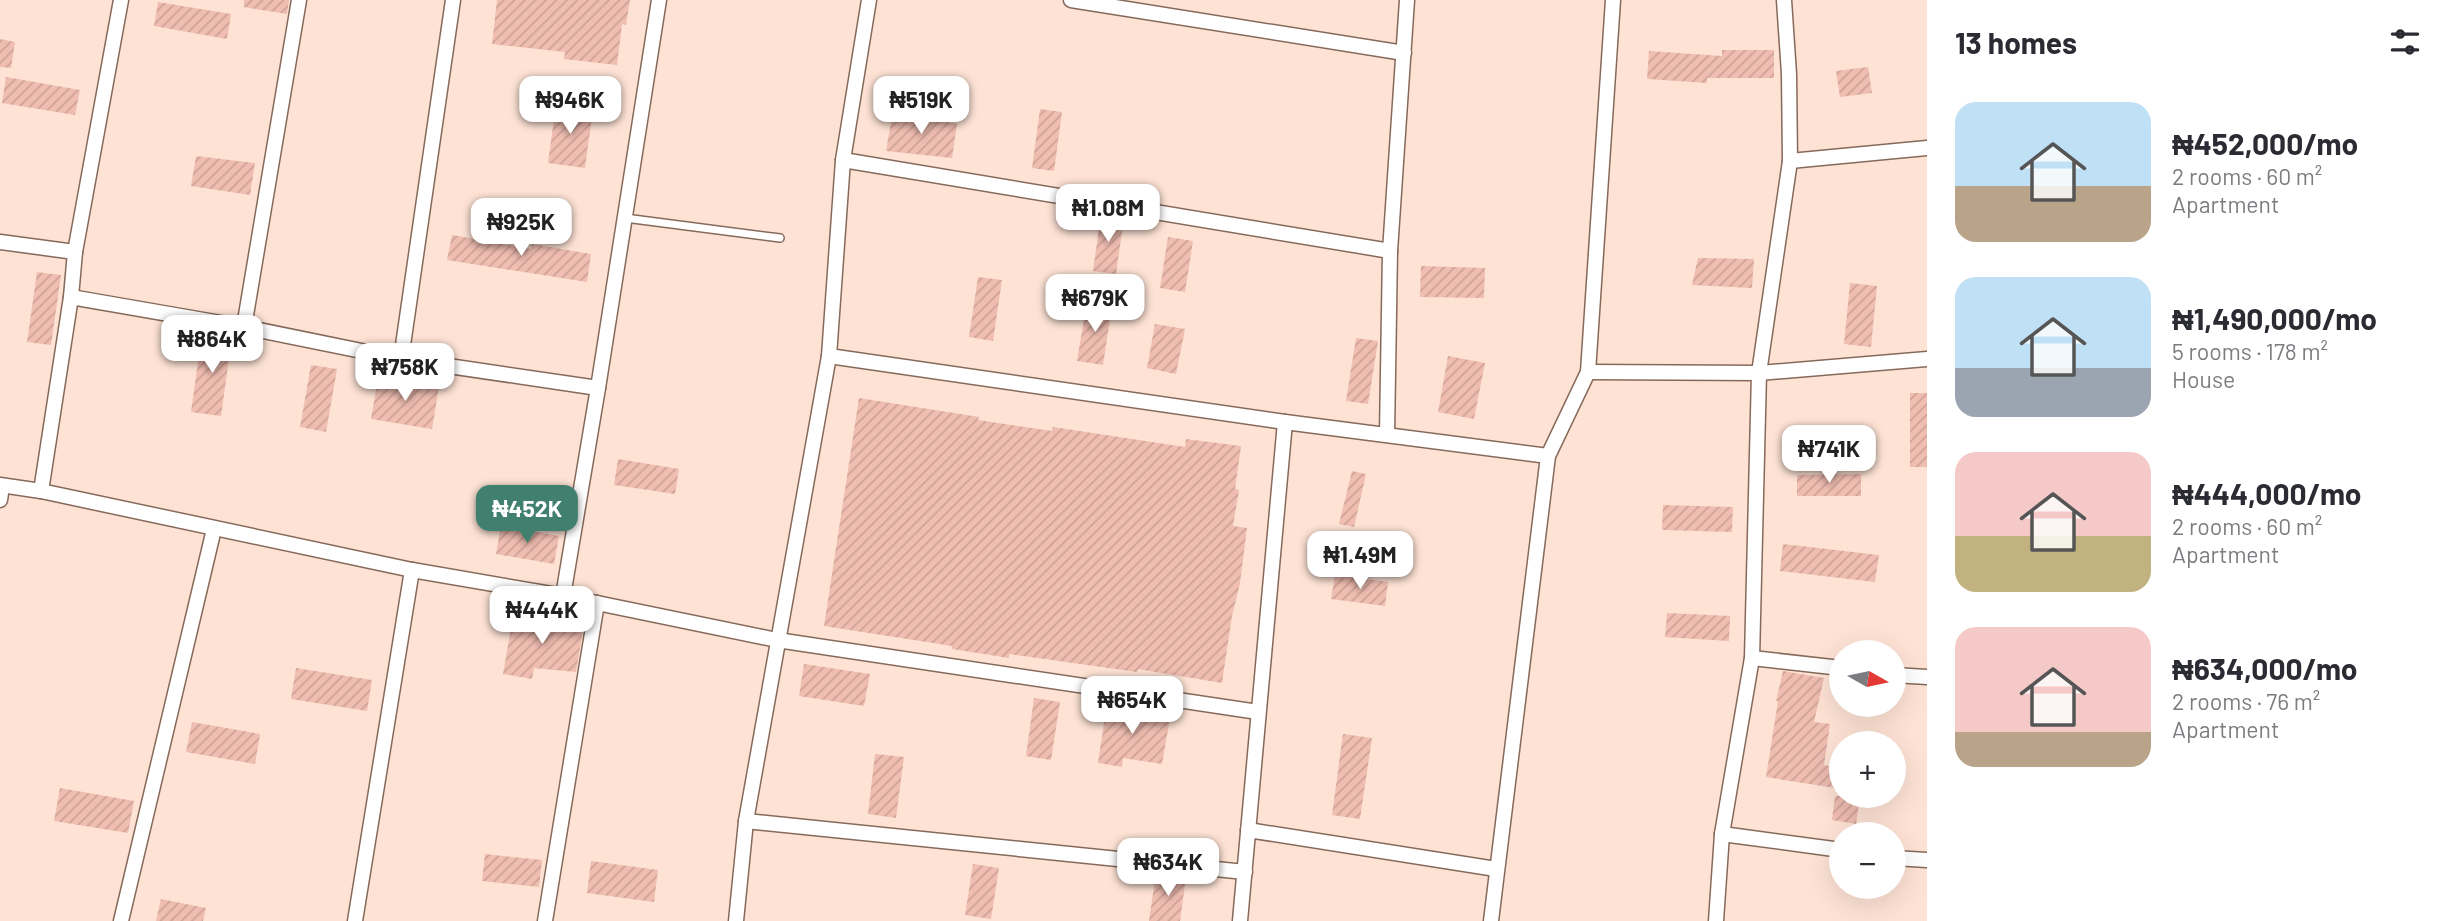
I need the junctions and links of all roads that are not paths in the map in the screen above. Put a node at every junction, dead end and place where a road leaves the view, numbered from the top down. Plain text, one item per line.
1 (121, 0) edge
2 (299, 0) edge
3 (453, 0) edge
4 (659, 0) edge
5 (869, 0) edge
6 (1071, 0) edge
7 (1407, 0) edge
8 (1613, 0) edge
9 (1784, 0) edge
10 (1404, 53) junction
11 (1927, 148) edge
12 (843, 160) junction
13 (1790, 161) junction
14 (625, 218) junction
15 (780, 238) dead end
16 (0, 242) edge
17 (1390, 251) junction
18 (75, 252) junction
19 (71, 298) junction
20 (244, 327) junction
21 (829, 356) junction
22 (401, 359) junction
23 (1927, 359) edge
24 (1588, 372) junction
25 (1759, 373) junction
26 (598, 388) junction
27 (1284, 422) junction
28 (1387, 434) junction
29 (1548, 456) junction
30 (1, 490) edge
31 (41, 491) junction
32 (214, 529) junction
33 (412, 570) junction
34 (563, 596) junction
35 (597, 603) junction
36 (777, 640) junction
37 (1752, 658) junction
38 (1829, 667) edge
39 (1906, 676) edge
40 (1927, 677) edge
41 (1258, 712) junction
42 (746, 821) junction
43 (1248, 830) junction
44 (1722, 834) junction
45 (1829, 848) edge
46 (1906, 859) edge
47 (1927, 860) edge
48 (1496, 869) junction
49 (1245, 872) junction
50 (121, 921) edge
51 (355, 921) edge
52 (545, 921) edge
53 (736, 921) edge
54 (1240, 921) edge
55 (1491, 921) edge
56 (1716, 921) edge

1 - 18 street
2 - 20 street
3 - 22 street
4 - 14 street
5 - 12 street
6 - 10 street
7 - 10 street
8 - 24 street
9 - 13 street
10 - 17 street
11 - 13 street
12 - 17 street
12 - 21 street
13 - 25 street
14 - 15 lane
14 - 26 street
16 - 18 street
17 - 28 street
18 - 19 street
19 - 20 street
19 - 31 street
20 - 22 street
21 - 27 street
21 - 36 street
22 - 26 street
23 - 25 street
24 - 25 street
24 - 29 street
25 - 37 street
26 - 34 street
27 - 28 street
27 - 41 street
28 - 29 street
29 - 48 street
30 - 31 street
31 - 32 street
32 - 33 street
32 - 50 street
33 - 34 street
33 - 51 street
34 - 35 street
35 - 36 street
35 - 52 street
36 - 41 street
36 - 42 street
37 - 38 street
37 - 44 street
39 - 40 street
41 - 43 street
42 - 49 street
42 - 53 street
43 - 48 street
43 - 49 street
44 - 45 street
44 - 56 street
46 - 47 street
48 - 55 street
49 - 54 street

